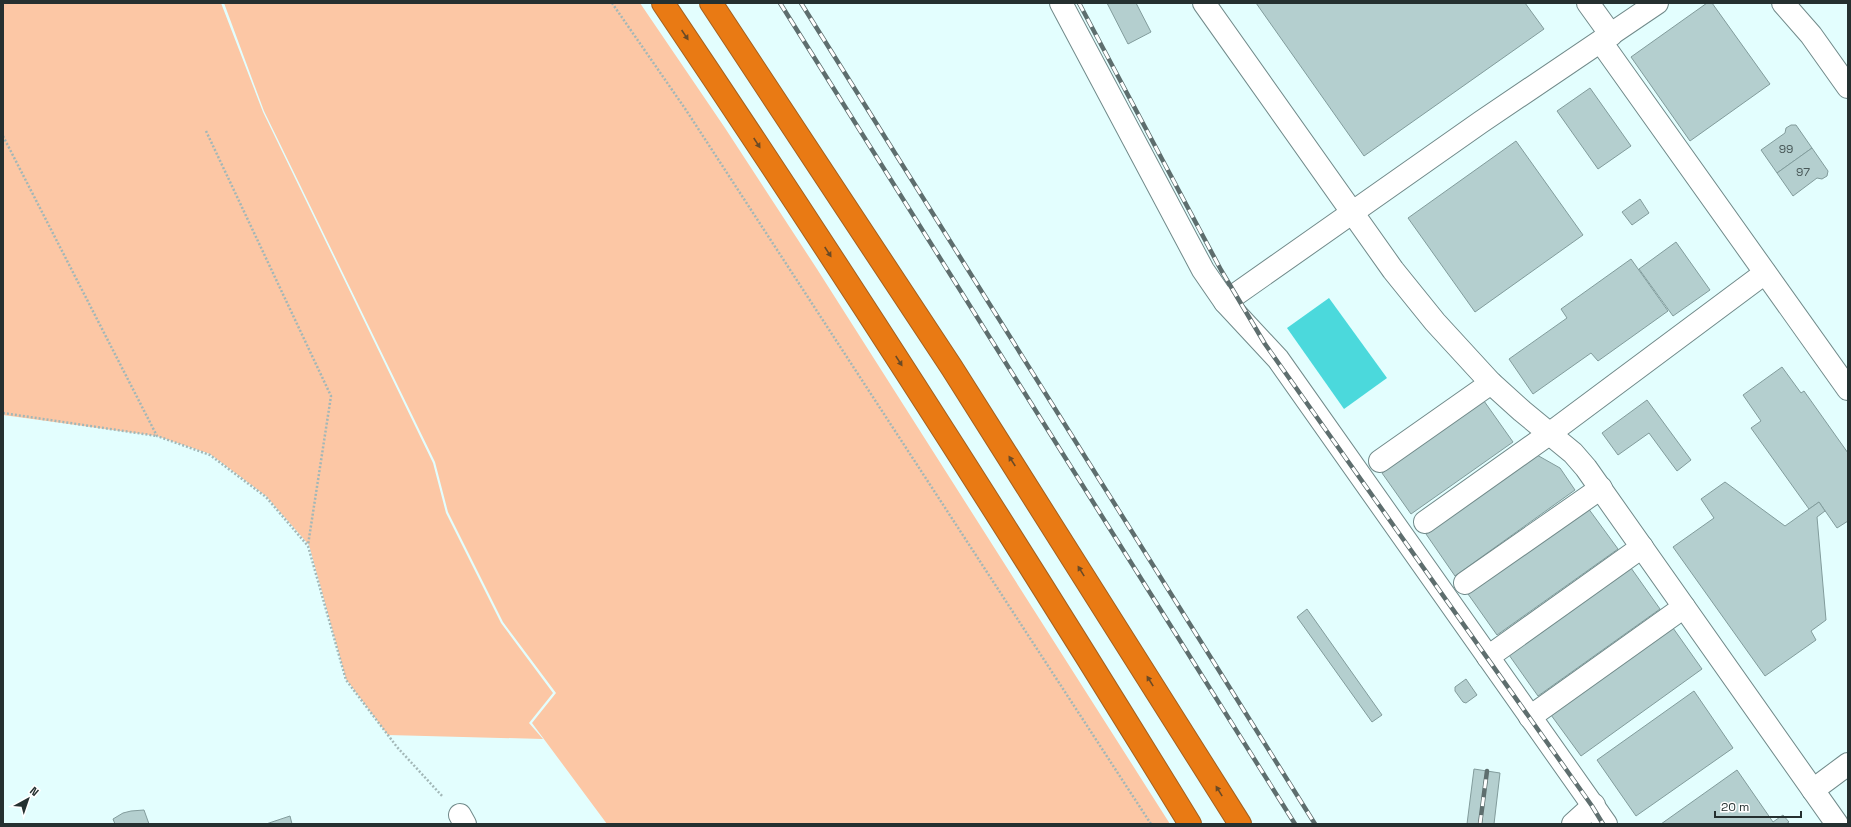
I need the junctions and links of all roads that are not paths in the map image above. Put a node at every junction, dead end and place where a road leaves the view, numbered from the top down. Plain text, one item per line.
1 (663, 3) edge
2 (711, 3) edge
3 (1061, 3) edge
4 (1204, 3) edge
5 (1588, 3) edge
6 (1657, 3) edge
7 (1783, 3) edge
8 (1606, 38) junction
9 (1848, 87) edge
10 (1352, 212) junction
11 (1765, 273) junction
12 (1225, 302) junction
13 (1491, 383) junction
14 (1848, 389) edge
15 (1549, 434) junction
16 (1380, 461) dead end
17 (1601, 488) junction
18 (1425, 522) dead end
19 (1642, 547) junction
20 (1465, 583) dead end
21 (1684, 606) junction
22 (1488, 657) junction
23 (1530, 717) junction
24 (1848, 764) edge
25 (1813, 790) junction
26 (1594, 806) junction
27 (1831, 820) edge
28 (1190, 824) edge
29 (1240, 824) edge
30 (1572, 824) edge
31 (1606, 824) edge

1 -> 28 highway
29 -> 2 highway
3 - 12 street
4 - 10 street
5 - 8 street
6 - 8 street
7 - 9 street
8 - 10 street
8 - 11 street
10 - 12 street
10 - 13 street
11 - 14 street
11 - 15 street
12 - 22 street
13 - 15 street
13 - 16 street
15 - 17 street
15 - 18 street
17 - 19 street
17 - 20 street
19 - 21 street
19 - 22 street
21 - 23 street
21 - 25 street
22 - 23 street
23 - 26 street
24 - 25 street
25 - 27 street
26 - 30 street
26 - 31 street

